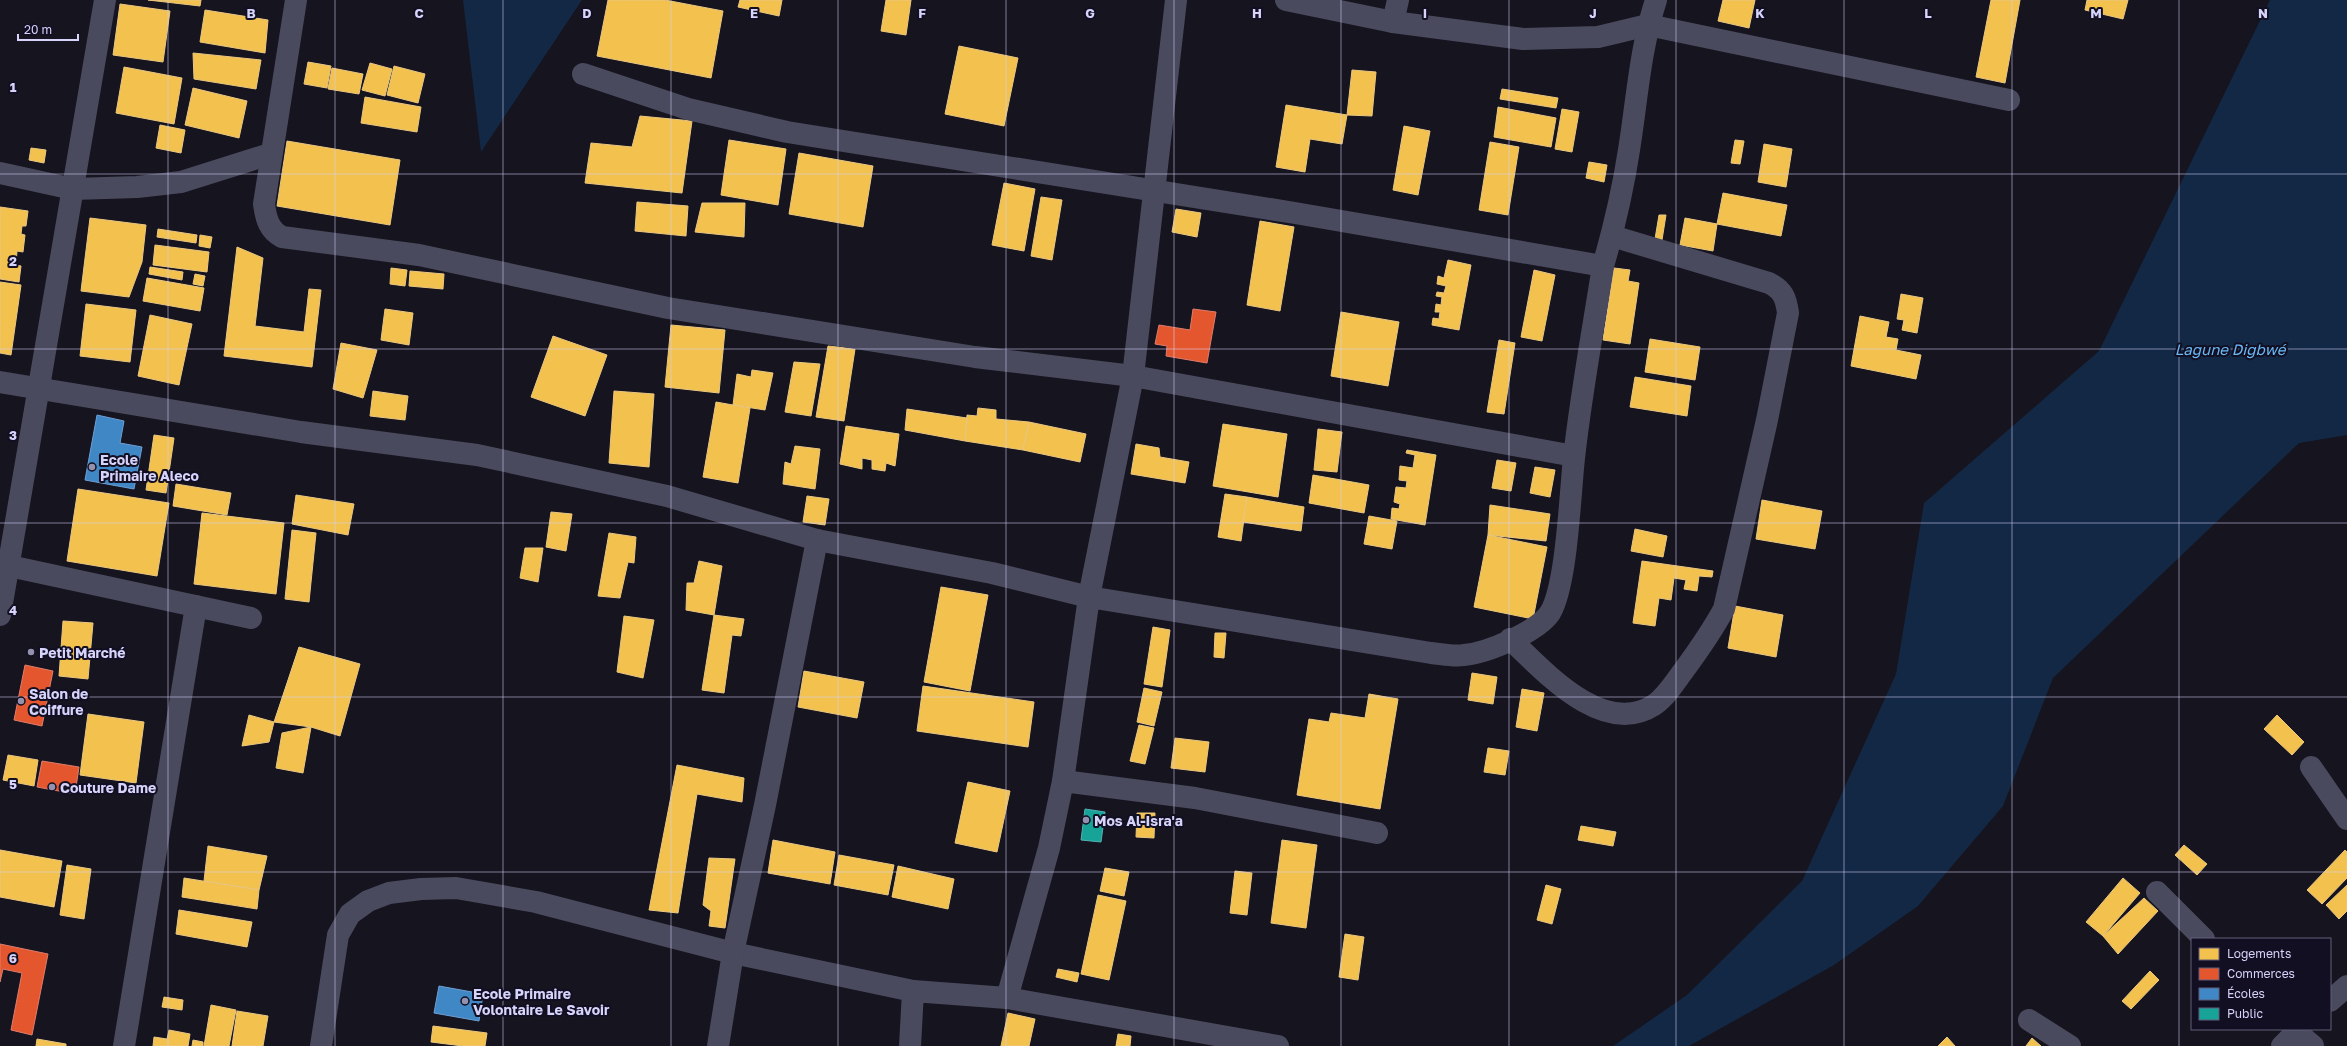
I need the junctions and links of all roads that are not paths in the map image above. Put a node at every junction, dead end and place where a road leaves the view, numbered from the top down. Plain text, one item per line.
1 (105, 0) edge
2 (296, 0) edge
3 (1176, 0) edge
4 (1286, 0) edge
5 (1398, 0) edge
6 (1656, 0) edge
7 (1393, 22) junction
8 (1648, 25) junction
9 (583, 74) dead end
10 (2009, 100) dead end
11 (270, 154) junction
12 (0, 174) edge
13 (73, 189) junction
14 (1154, 192) junction
15 (1612, 236) junction
16 (1603, 266) junction
17 (1134, 376) junction
18 (0, 382) edge
19 (40, 388) junction
20 (1574, 456) junction
21 (817, 540) junction
22 (4, 565) edge
23 (1089, 598) junction
24 (196, 606) junction
25 (0, 615) edge
26 (251, 618) dead end
27 (1510, 640) junction
28 (2311, 767) dead end
29 (1063, 781) junction
30 (2347, 819) edge
31 (1377, 833) dead end
32 (2157, 892) dead end
33 (2203, 938) edge
34 (733, 953) junction
35 (2347, 986) edge
36 (913, 991) junction
37 (1006, 998) junction
38 (2331, 1000) edge
39 (2030, 1020) dead end
40 (2292, 1034) edge
41 (124, 1046) edge
42 (321, 1046) edge
43 (718, 1046) edge
44 (910, 1046) edge
45 (1278, 1046) edge
46 (2070, 1046) edge
47 (2313, 1046) edge

1 - 13 street
2 - 11 street
3 - 14 street
4 - 7 street
5 - 7 street
6 - 8 street
7 - 8 street
8 - 10 street
8 - 15 street
9 - 14 street
11 - 13 street
11 - 17 street
12 - 13 street
13 - 19 street
14 - 16 street
14 - 17 street
15 - 16 street
15 - 27 street
16 - 20 street
17 - 20 street
17 - 23 street
18 - 19 street
19 - 21 street
19 - 22 street
20 - 27 street
21 - 23 street
21 - 34 street
22 - 24 street
22 - 25 street
23 - 27 street
23 - 29 street
24 - 26 street
24 - 41 street
28 - 30 street
29 - 31 street
29 - 37 street
32 - 33 street
34 - 36 street
34 - 42 street
34 - 43 street
35 - 38 street
36 - 37 street
36 - 44 street
37 - 45 street
39 - 46 street
40 - 47 street

